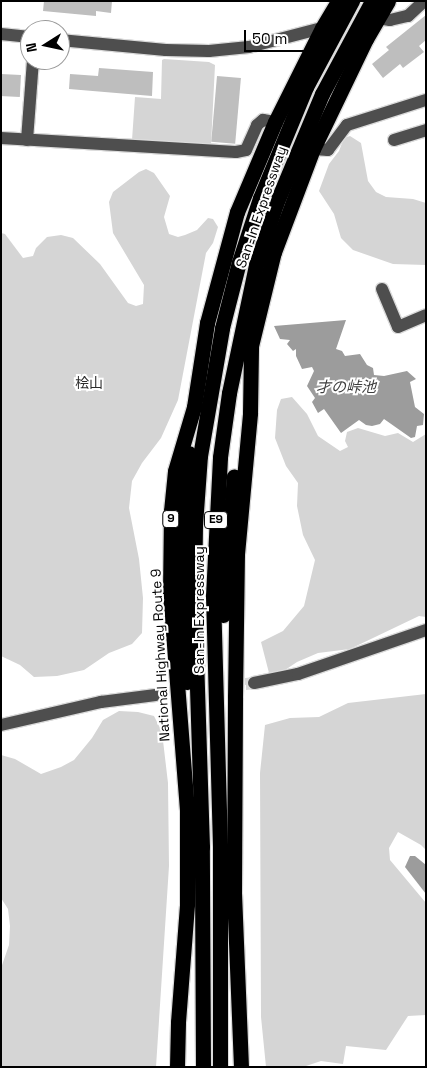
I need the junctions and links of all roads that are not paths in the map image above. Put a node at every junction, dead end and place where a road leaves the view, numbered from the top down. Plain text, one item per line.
1 (338, 1) edge
2 (352, 1) edge
3 (372, 1) edge
4 (388, 1) edge
5 (424, 1) edge
6 (377, 18) junction
7 (322, 28) junction
8 (1, 34) edge
9 (20, 36) edge
10 (70, 41) edge
11 (32, 70) edge
12 (426, 100) edge
13 (275, 122) junction
14 (426, 130) edge
15 (1, 138) edge
16 (27, 140) junction
17 (394, 140) dead end
18 (313, 149) junction
19 (382, 289) dead end
20 (426, 315) edge
21 (251, 346) junction
22 (194, 407) junction
23 (426, 630) edge
24 (254, 683) tunnel mouth
25 (156, 695) tunnel mouth
26 (1, 725) edge
27 (220, 846) junction
28 (202, 847) junction
29 (177, 1067) edge
30 (202, 1067) edge
31 (222, 1067) edge
32 (241, 1067) edge

1 - 7 highway, National Highway Route 9 / 9
2 - 28 highway, San-In Expressway / E9
3 - 27 highway, San-In Expressway / E9
4 - 6 highway
5 - 6 street
6 - 18 highway
7 - 10 street
7 - 13 highway, National Highway Route 9 / 9
8 - 9 street
11 - 16 street
12 - 18 street
13 - 16 street
13 - 22 highway, National Highway Route 9 / 9
14 - 17 street
15 - 16 street
18 - 21 highway
19 - 20 street
21 - 27 highway
21 - 32 highway
22 - 28 highway
22 - 29 highway, National Highway Route 9 / 9
23 - 24 street
25 - 26 street
27 - 31 highway, San-In Expressway / E9
28 - 30 highway, San-In Expressway / E9

